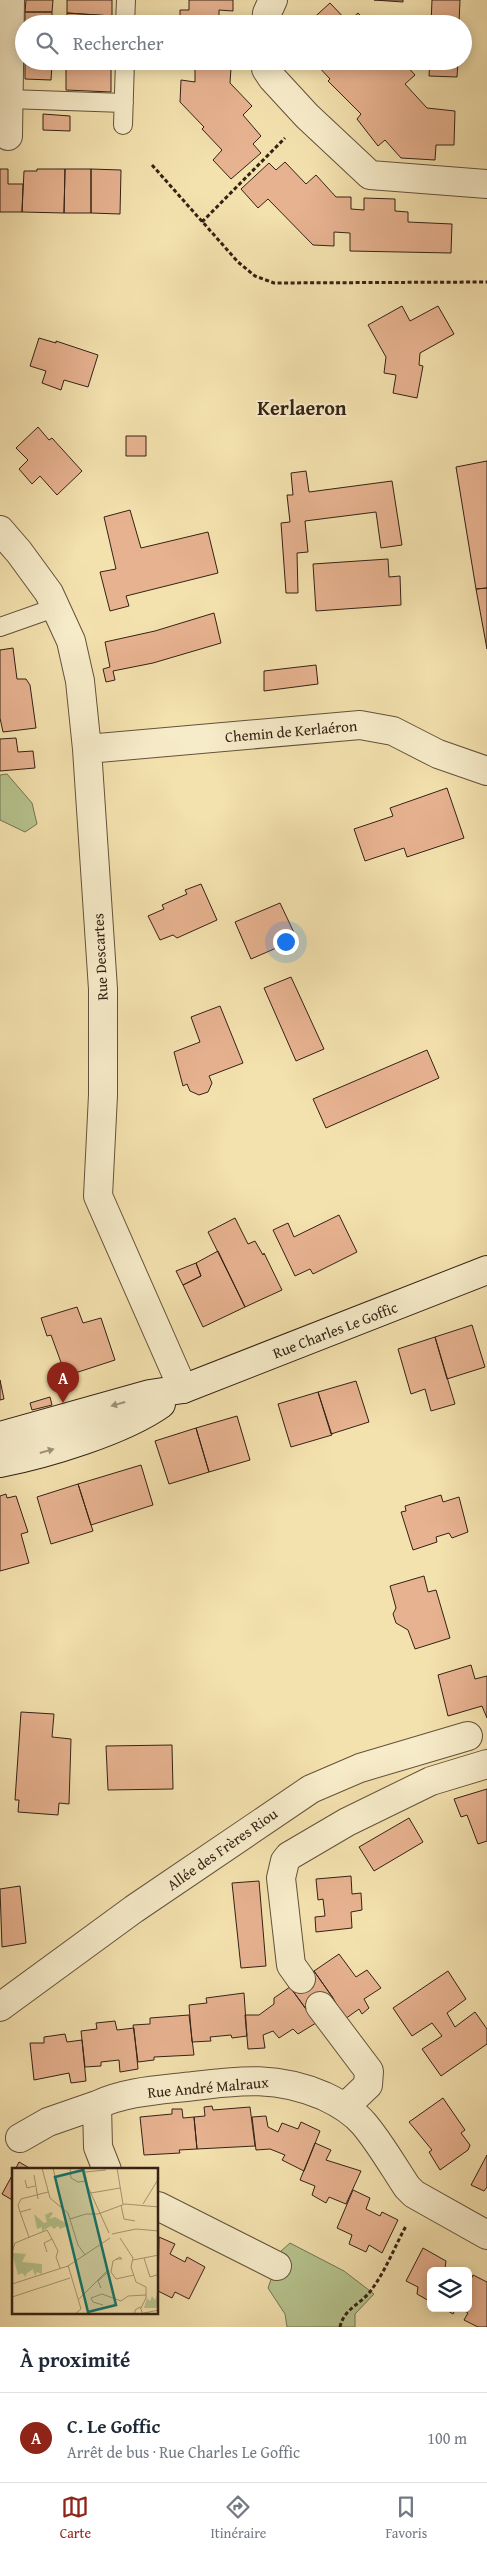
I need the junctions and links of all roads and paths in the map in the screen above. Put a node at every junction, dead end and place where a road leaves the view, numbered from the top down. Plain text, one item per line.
1 (10, 0) edge
2 (126, 0) edge
3 (273, 0) edge
4 (126, 15) edge
5 (267, 15) edge
6 (125, 70) edge
7 (267, 70) edge
8 (9, 99) junction
9 (124, 103) junction
10 (307, 116) junction
11 (123, 125) dead end
12 (8, 136) dead end
13 (152, 165) dead end
14 (487, 184) edge
15 (202, 223) junction
16 (487, 282) edge
17 (0, 530) edge
18 (56, 607) junction
19 (0, 627) edge
20 (87, 749) junction
21 (487, 771) edge
22 (487, 1270) edge
23 (183, 1389) junction
24 (0, 1436) edge
25 (0, 1463) edge
26 (468, 1736) dead end
27 (487, 1764) edge
28 (301, 1979) dead end
29 (320, 2006) dead end
30 (0, 2007) edge
31 (97, 2105) junction
32 (345, 2108) junction
33 (20, 2138) dead end
34 (106, 2168) edge
35 (421, 2199) junction
36 (159, 2207) edge
37 (487, 2235) edge
38 (277, 2266) dead end
39 (340, 2327) edge

1 - 8 street
2 - 4 lane
3 - 5 street
6 - 9 lane
7 - 10 street
8 - 9 lane
8 - 12 street
9 - 11 lane
10 - 14 street
10 - 15 path
13 - 15 path
15 - 16 path
17 - 18 street, Rue Descartes
18 - 19 lane
18 - 20 street, Rue Descartes
20 - 21 street, Chemin de Kerlaéron
20 - 23 street, Rue Descartes
22 - 23 street, Rue Charles Le Goffic
23 -> 24 street, Rue Charles Le Goffic
25 -> 23 street, Rue Charles Le Goffic
26 - 30 street, Allée des Frères Riou
27 - 28 street
29 - 32 street
31 - 32 street, Rue André Malraux
31 - 33 street, Rue André Malraux
31 - 34 street
32 - 35 street, Rue André Malraux
35 - 37 street, Rue André Malraux
35 - 39 path
36 - 38 street

